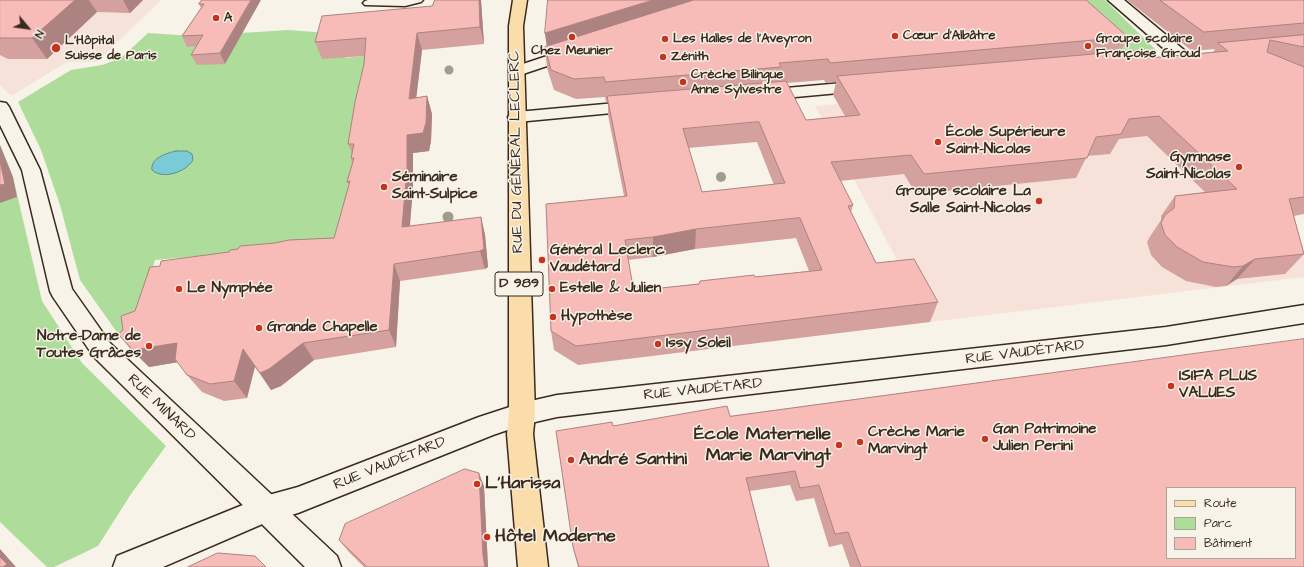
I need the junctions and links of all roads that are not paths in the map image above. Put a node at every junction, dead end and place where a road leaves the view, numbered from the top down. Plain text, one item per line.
1 (418, 0) edge
2 (520, 0) edge
3 (1115, 0) edge
4 (368, 3) dead end
5 (584, 49) edge
6 (1165, 59) edge
7 (517, 71) junction
8 (880, 85) edge
9 (745, 97) edge
10 (650, 105) edge
11 (0, 106) edge
12 (517, 117) junction
13 (1304, 314) edge
14 (522, 414) junction
15 (265, 509) junction
16 (128, 567) edge
17 (326, 567) edge
18 (533, 567) edge

1 - 4 lane
2 - 7 main road, RUE DU GÉNÉRAL LECLERC / D 989
3 - 6 street
5 - 7 street
7 - 12 main road, RUE DU GÉNÉRAL LECLERC / D 989
8 - 9 street
10 - 12 street
11 - 15 street, RUE MINARD
12 - 14 main road, RUE DU GÉNÉRAL LECLERC / D 989
13 - 14 street, RUE VAUDÉTARD
14 - 15 street, RUE VAUDÉTARD
14 - 18 main road, RUE DU GÉNÉRAL LECLERC / D 989
15 - 16 street, RUE VAUDÉTARD
15 - 17 street, RUE MINARD

